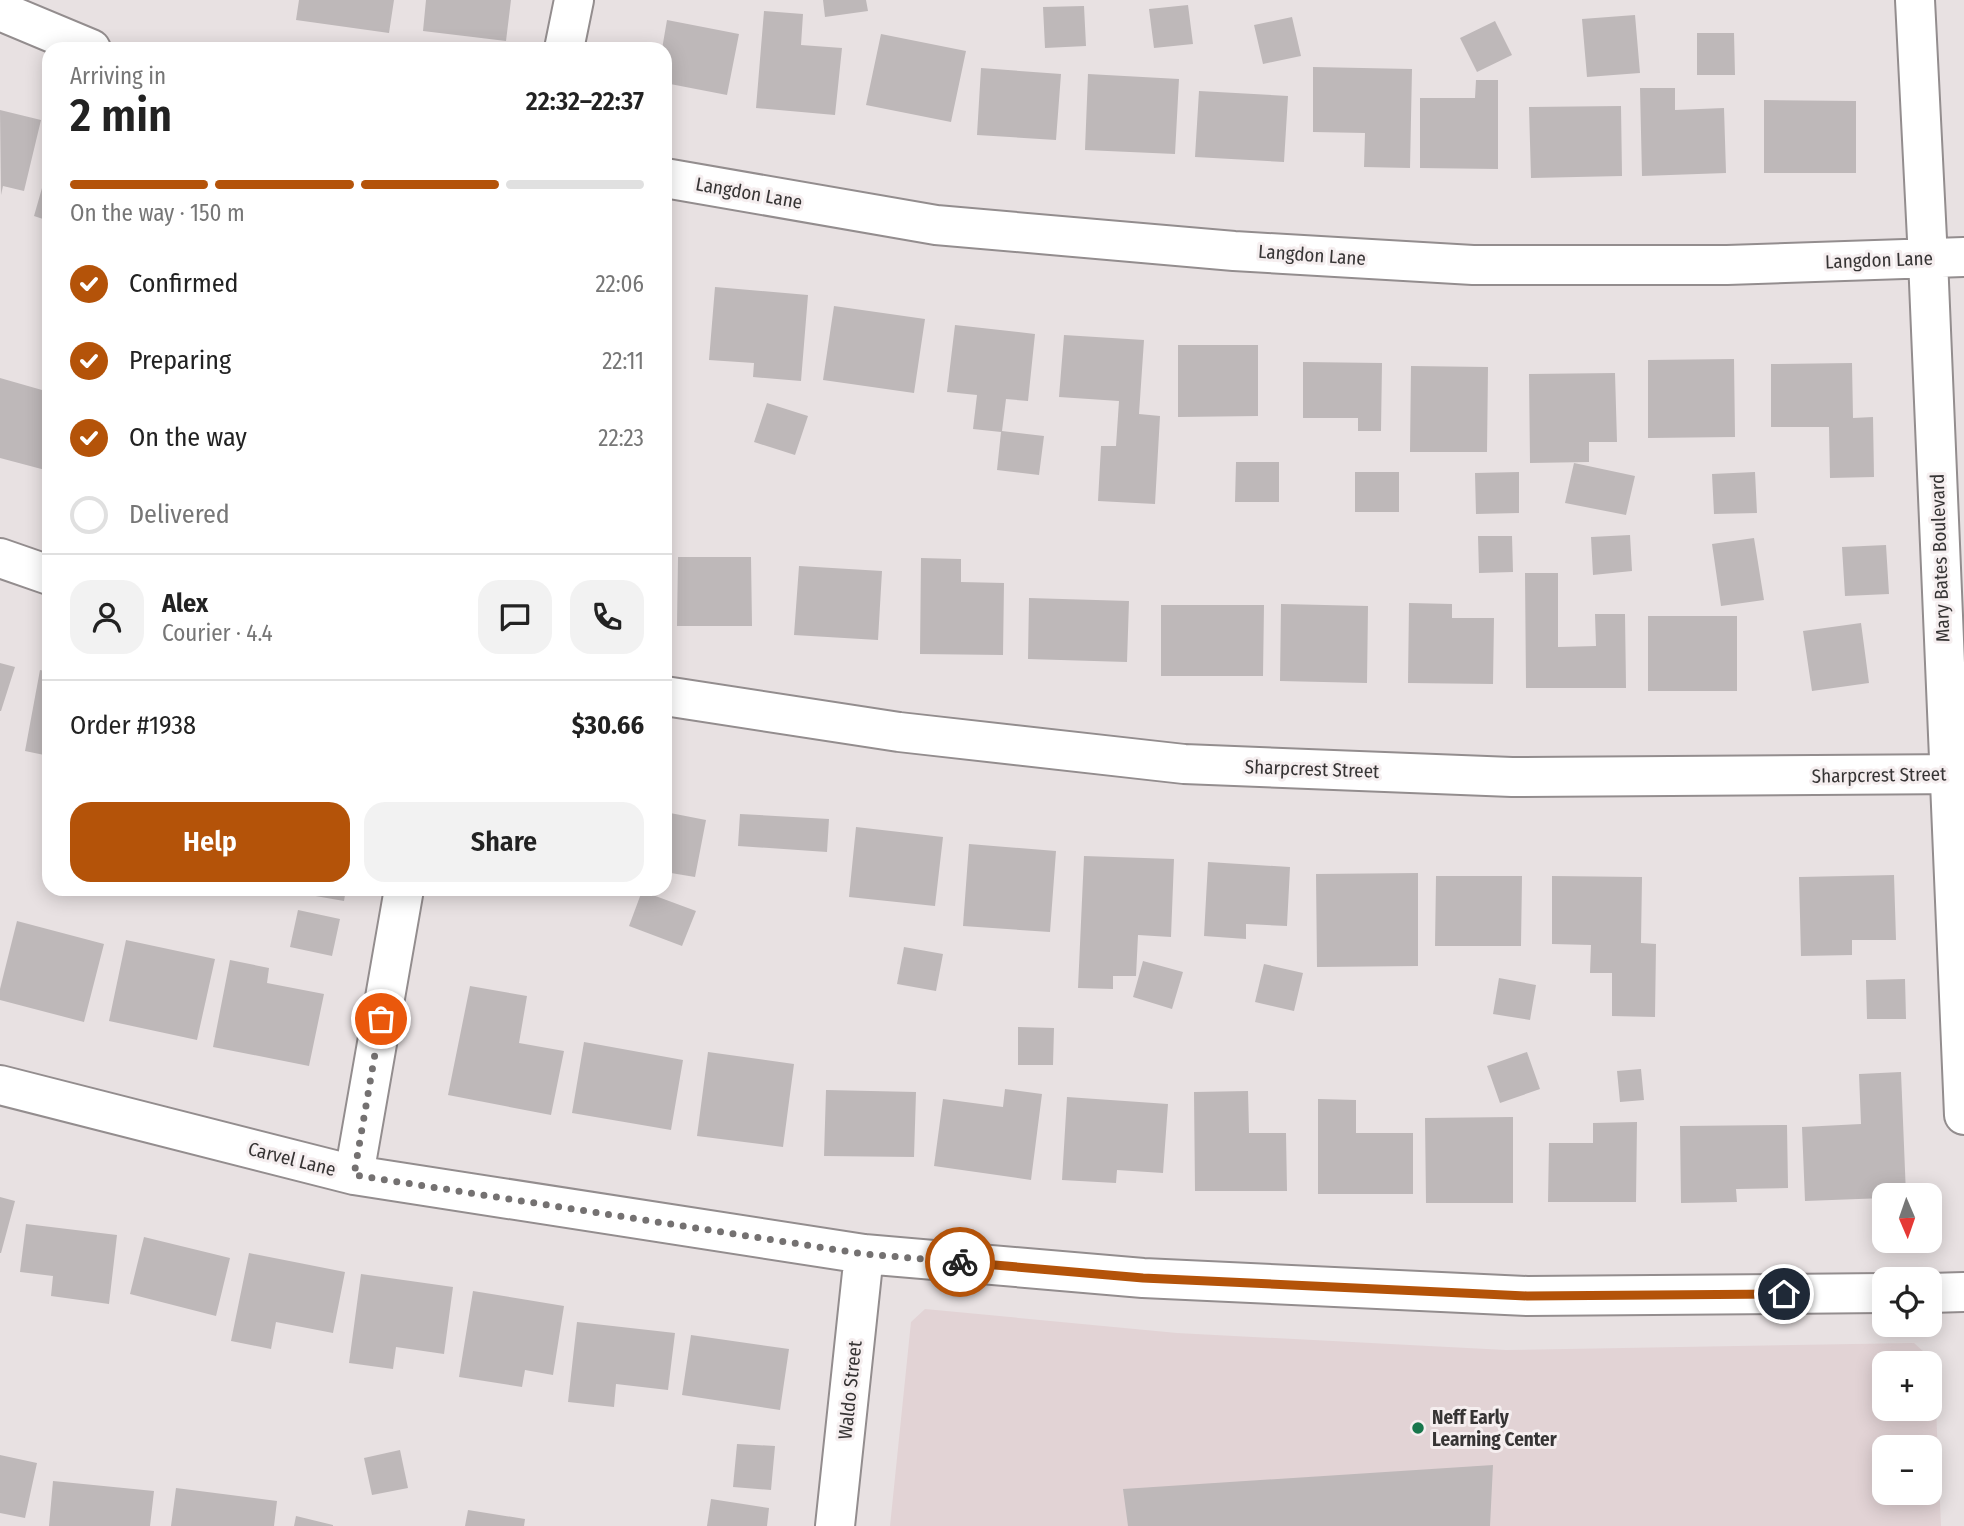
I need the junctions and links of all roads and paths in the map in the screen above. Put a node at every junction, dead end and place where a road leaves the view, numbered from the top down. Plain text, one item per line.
1 (574, 0) edge
2 (1915, 0) edge
3 (0, 11) edge
4 (74, 42) edge
5 (565, 42) edge
6 (672, 179) edge
7 (1946, 258) edge
8 (0, 558) edge
9 (42, 573) edge
10 (672, 697) edge
11 (1956, 774) edge
12 (403, 896) edge
13 (0, 1085) edge
14 (1964, 1115) edge
15 (354, 1175) junction
16 (864, 1254) junction
17 (1964, 1292) edge
18 (1872, 1293) edge
19 (1942, 1293) edge
20 (835, 1526) edge

1 - 5 street
2 - 7 street, Mary Bates Boulevard
3 - 4 street
6 - 7 street, Langdon Lane
7 - 11 street, Mary Bates Boulevard
8 - 9 street
10 - 11 street, Sharpcrest Street
11 - 14 street, Mary Bates Boulevard
12 - 15 street
13 - 15 street, Carvel Lane
15 - 16 street, Carvel Lane
16 - 18 street, Carvel Lane
16 - 20 street, Waldo Street
17 - 19 street

